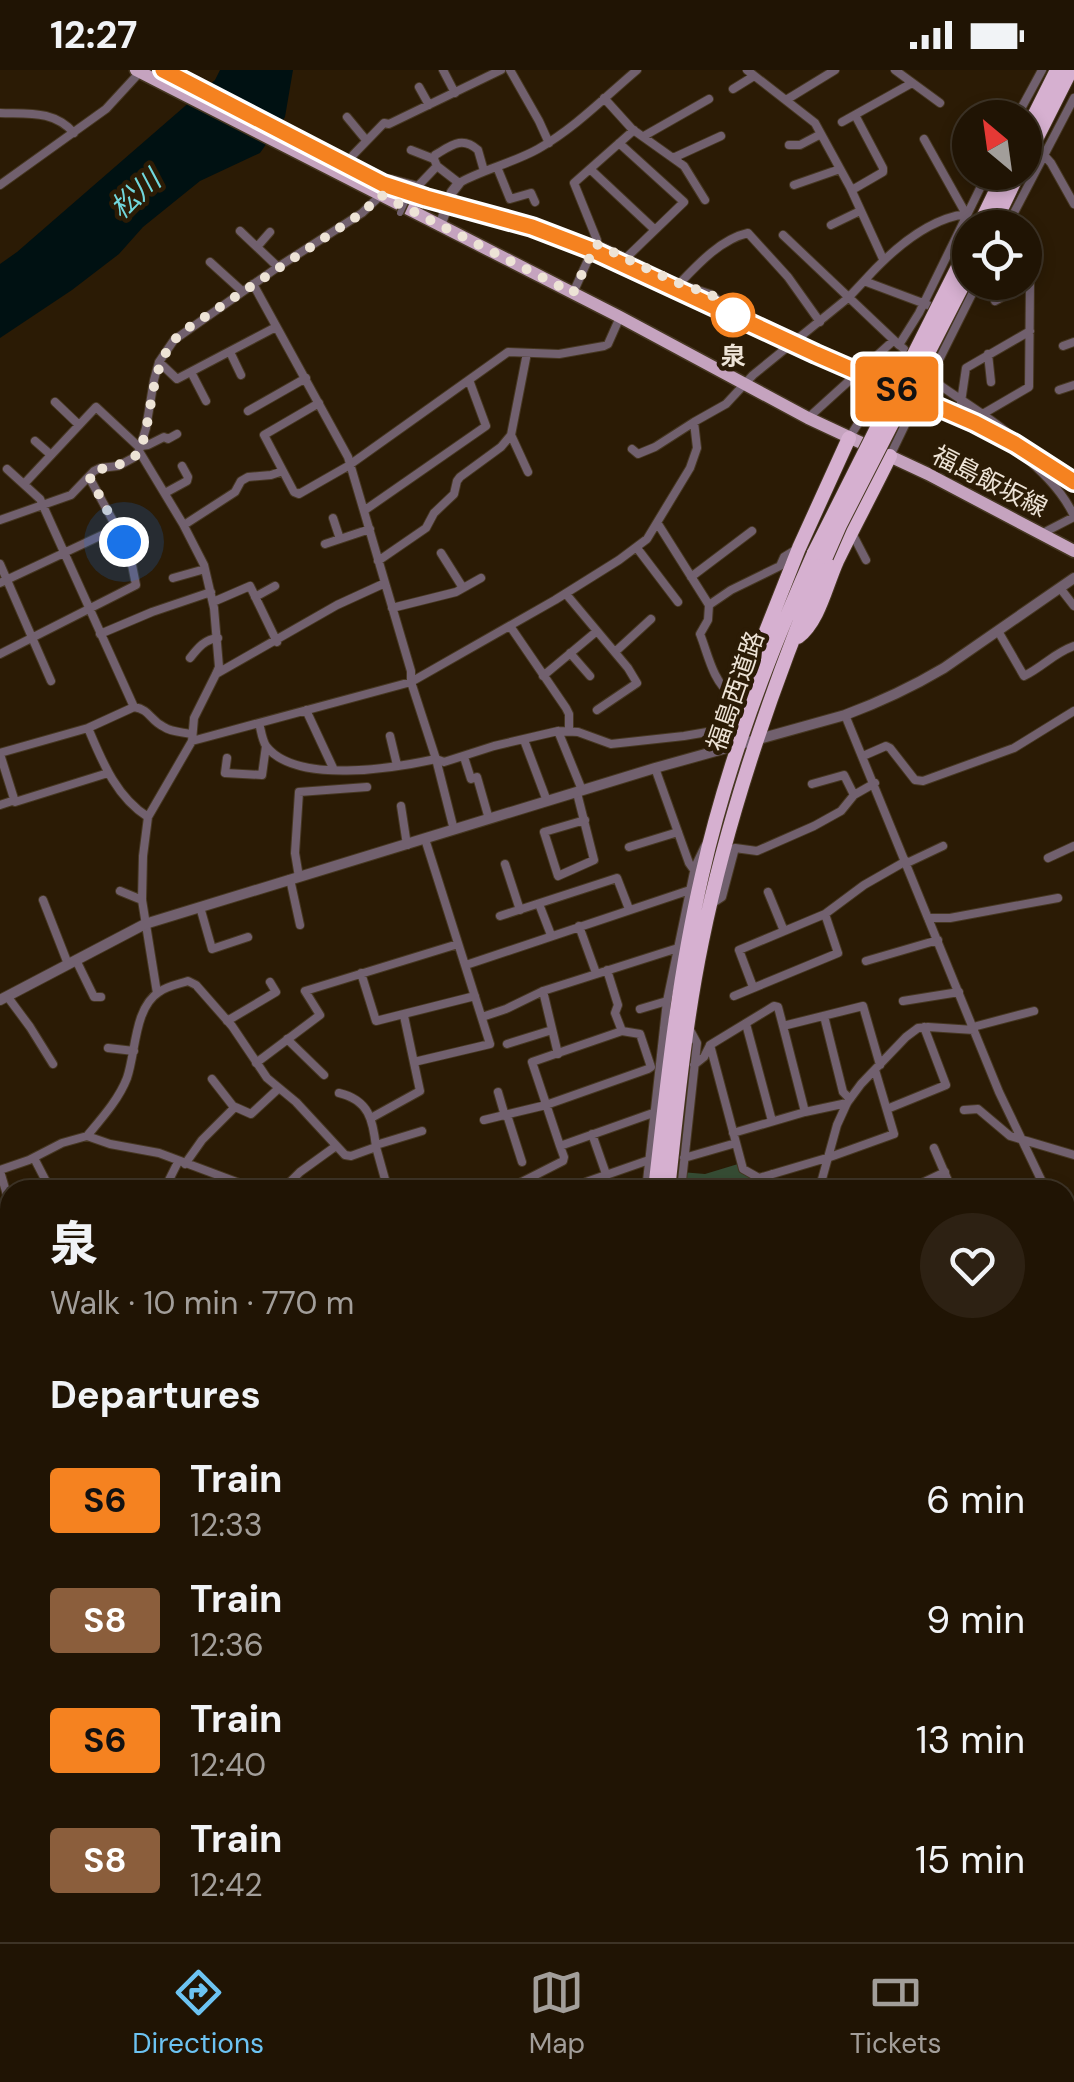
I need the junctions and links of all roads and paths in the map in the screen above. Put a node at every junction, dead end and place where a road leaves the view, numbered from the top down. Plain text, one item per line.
1 (443, 70) edge
2 (501, 70) edge
3 (510, 70) edge
4 (835, 70) edge
5 (895, 70) edge
6 (1042, 70) edge
7 (1058, 70) edge
8 (1071, 70) edge
9 (630, 72) edge
10 (749, 72) edge
11 (143, 73) edge
12 (912, 83) junction
13 (419, 86) dead end
14 (733, 89) dead end
15 (455, 93) junction
16 (604, 98) junction
17 (1074, 98) edge
18 (709, 99) dead end
19 (786, 100) junction
20 (1026, 100) edge
21 (1042, 101) edge
22 (940, 102) dead end
23 (430, 105) junction
24 (0, 114) edge
25 (855, 115) junction
26 (347, 117) dead end
27 (842, 122) dead end
28 (1042, 128) edge
29 (634, 130) junction
30 (74, 132) junction
31 (821, 134) junction
32 (644, 136) junction
33 (722, 136) dead end
34 (366, 140) junction
35 (924, 140) dead end
36 (549, 142) junction
37 (619, 143) junction
38 (788, 145) dead end
39 (411, 150) dead end
40 (1043, 154) junction
41 (352, 155) dead end
42 (673, 158) junction
43 (436, 163) junction
44 (497, 167) junction
45 (840, 168) junction
46 (590, 169) junction
47 (484, 171) junction
48 (391, 179) dead end
49 (1074, 179) edge
50 (459, 183) junction
51 (1064, 184) junction
52 (0, 185) edge
53 (794, 185) dead end
54 (852, 190) junction
55 (381, 195) junction
56 (406, 200) dead end
57 (705, 200) dead end
58 (535, 202) dead end
59 (1074, 204) edge
60 (964, 210) edge
61 (1015, 210) edge
62 (860, 211) junction
63 (400, 213) dead end
64 (952, 217) edge
65 (831, 225) dead end
66 (440, 226) junction
67 (654, 230) junction
68 (240, 232) dead end
69 (270, 232) dead end
70 (783, 235) dead end
71 (596, 244) junction
72 (952, 246) edge
73 (256, 247) junction
74 (626, 258) junction
75 (884, 259) junction
76 (210, 262) dead end
77 (278, 267) junction
78 (952, 280) edge
79 (864, 281) junction
80 (254, 284) junction
81 (679, 284) junction
82 (242, 291) junction
83 (573, 293) junction
84 (848, 298) junction
85 (955, 300) edge
86 (968, 300) edge
87 (995, 301) dead end
88 (926, 305) junction
89 (734, 312) dead end
90 (620, 317) junction
91 (820, 322) junction
92 (276, 326) junction
93 (1030, 330) junction
94 (1074, 342) edge
95 (898, 345) junction
96 (1064, 346) dead end
97 (230, 352) junction
98 (527, 354) junction
99 (988, 354) junction
100 (160, 362) junction
101 (190, 372) junction
102 (241, 375) dead end
103 (306, 378) junction
104 (469, 380) junction
105 (990, 382) dead end
106 (1074, 384) edge
107 (746, 385) junction
108 (881, 387) dead end
109 (1060, 390) dead end
110 (206, 401) dead end
111 (55, 402) dead end
112 (916, 402) dead end
113 (961, 402) junction
114 (319, 403) junction
115 (248, 411) dead end
116 (981, 415) junction
117 (808, 418) junction
118 (694, 422) junction
119 (79, 425) junction
120 (177, 434) dead end
121 (510, 435) junction
122 (849, 438) junction
123 (36, 441) dead end
124 (140, 448) junction
125 (632, 448) dead end
126 (51, 455) junction
127 (890, 456) junction
128 (350, 463) junction
129 (182, 466) dead end
130 (7, 468) dead end
131 (283, 471) junction
132 (528, 472) dead end
133 (89, 476) junction
134 (24, 484) junction
135 (165, 493) junction
136 (42, 504) junction
137 (366, 510) junction
138 (1074, 516) edge
139 (333, 518) dead end
140 (0, 520) edge
141 (658, 524) junction
142 (184, 525) junction
143 (118, 528) junction
144 (370, 529) junction
145 (752, 532) dead end
146 (852, 533) junction
147 (1042, 534) junction
148 (340, 539) junction
149 (325, 544) dead end
150 (637, 548) junction
151 (798, 548) junction
152 (1074, 551) edge
153 (441, 553) dead end
154 (64, 554) junction
155 (820, 555) junction
156 (866, 560) dead end
157 (378, 561) junction
158 (0, 564) edge
159 (205, 569) junction
160 (690, 576) junction
161 (173, 578) dead end
162 (481, 578) dead end
163 (1074, 578) edge
164 (4, 581) edge
165 (384, 583) junction
166 (275, 586) dead end
167 (463, 588) junction
168 (1060, 588) junction
169 (566, 594) junction
170 (212, 597) junction
171 (255, 597) junction
172 (678, 602) dead end
173 (709, 604) junction
174 (1074, 606) edge
175 (392, 608) junction
176 (90, 610) junction
177 (651, 619) dead end
178 (510, 626) junction
179 (597, 631) junction
180 (998, 631) junction
181 (100, 634) junction
182 (218, 638) junction
183 (33, 639) junction
184 (277, 642) junction
185 (790, 643) junction
186 (1074, 646) edge
187 (615, 652) junction
188 (570, 653) junction
189 (0, 654) edge
190 (190, 658) dead end
191 (216, 674) junction
192 (543, 676) junction
193 (590, 676) dead end
194 (51, 681) dead end
195 (411, 682) junction
196 (150, 697) dead end
197 (136, 707) junction
198 (752, 707) junction
199 (306, 710) junction
200 (597, 710) dead end
201 (1074, 711) edge
202 (845, 714) junction
203 (259, 723) junction
204 (88, 728) junction
205 (568, 730) junction
206 (558, 731) junction
207 (390, 736) dead end
208 (191, 738) junction
209 (524, 740) junction
210 (756, 740) junction
211 (739, 744) junction
212 (266, 746) junction
213 (0, 754) edge
214 (863, 756) junction
215 (464, 757) junction
216 (227, 758) dead end
217 (436, 759) junction
218 (396, 765) junction
219 (656, 768) junction
220 (334, 770) junction
221 (108, 773) junction
222 (812, 784) dead end
223 (875, 784) junction
224 (367, 786) dead end
225 (579, 792) junction
226 (854, 795) junction
227 (15, 800) junction
228 (547, 801) junction
229 (0, 805) edge
230 (401, 806) dead end
231 (148, 817) junction
232 (489, 819) junction
233 (585, 820) junction
234 (454, 830) junction
235 (678, 832) junction
236 (424, 839) junction
237 (710, 844) junction
238 (406, 845) junction
239 (943, 846) dead end
240 (1074, 846) edge
241 (630, 847) dead end
242 (1048, 858) dead end
243 (906, 862) junction
244 (505, 864) dead end
245 (694, 870) junction
246 (294, 878) junction
247 (690, 890) junction
248 (120, 891) dead end
249 (768, 892) dead end
250 (1058, 898) dead end
251 (43, 900) dead end
252 (142, 900) junction
253 (540, 904) junction
254 (710, 906) junction
255 (200, 907) junction
256 (628, 909) junction
257 (520, 910) junction
258 (824, 914) junction
259 (500, 916) dead end
260 (928, 918) junction
261 (145, 924) junction
262 (300, 925) dead end
263 (579, 926) junction
264 (784, 931) junction
265 (551, 935) junction
266 (248, 937) dead end
267 (938, 940) junction
268 (458, 944) junction
269 (678, 948) junction
270 (866, 961) dead end
271 (72, 962) junction
272 (466, 965) junction
273 (607, 970) junction
274 (361, 974) junction
275 (596, 974) junction
276 (270, 982) dead end
277 (753, 987) junction
278 (543, 991) junction
279 (959, 992) junction
280 (156, 993) junction
281 (474, 996) junction
282 (734, 996) dead end
283 (101, 997) dead end
284 (4, 998) edge
285 (667, 1001) junction
286 (904, 1001) dead end
287 (640, 1009) dead end
288 (1034, 1011) dead end
289 (404, 1016) junction
290 (824, 1016) junction
291 (482, 1017) junction
292 (227, 1021) junction
293 (746, 1024) junction
294 (687, 1026) junction
295 (783, 1026) junction
296 (924, 1027) junction
297 (974, 1029) junction
298 (552, 1030) junction
299 (622, 1031) junction
300 (288, 1039) junction
301 (507, 1044) dead end
302 (710, 1045) junction
303 (108, 1048) dead end
304 (134, 1050) junction
305 (558, 1054) junction
306 (414, 1062) junction
307 (256, 1063) junction
308 (53, 1064) dead end
309 (694, 1065) junction
310 (655, 1067) junction
311 (878, 1067) junction
312 (324, 1075) dead end
313 (212, 1079) dead end
314 (279, 1088) junction
315 (498, 1092) dead end
316 (339, 1093) dead end
317 (848, 1101) junction
318 (546, 1105) junction
319 (235, 1107) junction
320 (887, 1109) junction
321 (964, 1110) dead end
322 (805, 1112) junction
323 (653, 1113) junction
324 (506, 1116) junction
325 (371, 1118) junction
326 (484, 1120) dead end
327 (772, 1121) junction
328 (422, 1132) dead end
329 (592, 1134) junction
330 (87, 1136) junction
331 (734, 1138) junction
332 (1020, 1138) junction
333 (336, 1146) junction
334 (376, 1146) junction
335 (560, 1146) junction
336 (934, 1148) dead end
337 (1074, 1154) edge
338 (830, 1157) junction
339 (34, 1158) junction
340 (684, 1158) junction
341 (648, 1160) junction
342 (522, 1162) dead end
343 (181, 1163) junction
344 (0, 1171) edge
345 (945, 1172) junction
346 (606, 1174) junction
347 (772, 1174) junction
348 (45, 1180) edge
349 (170, 1180) edge
350 (229, 1180) edge
351 (292, 1180) edge
352 (385, 1180) edge
353 (525, 1180) edge
354 (591, 1180) edge
355 (647, 1180) edge
356 (656, 1180) edge
357 (669, 1180) edge
358 (682, 1180) edge
359 (770, 1180) edge
360 (822, 1180) edge
361 (928, 1180) edge
362 (948, 1180) edge
363 (1041, 1180) edge

1 - 15 street
2 - 15 street
3 - 36 street
4 - 19 street
5 - 12 street
6 - 20 street
7 - 21 highway
8 - 28 highway
9 - 16 street
10 - 14 street
10 - 19 street
11 - 30 street
11 - 55 main road, 福島飯坂線
12 - 22 street
12 - 25 street
13 - 23 street
15 - 23 street
16 - 29 street
16 - 36 street
17 - 40 street
18 - 32 street
19 - 31 street
23 - 34 street
24 - 30 street
25 - 27 street
25 - 54 street
26 - 34 street
29 - 32 street
29 - 37 street
30 - 52 street
31 - 38 street
31 - 45 street
32 - 42 street
33 - 42 street
34 - 41 street
35 - 60 street
36 - 44 street
37 - 46 street
37 - 67 street
39 - 43 street
40 - 51 street
40 - 61 street
42 - 57 street
43 - 47 street
43 - 48 street
43 - 50 street
44 - 47 street
44 - 58 street
45 - 53 street
45 - 54 street
46 - 67 street
46 - 71 street
47 - 50 street
49 - 51 street
50 - 66 street
51 - 59 street
54 - 62 street
55 - 66 main road, 福島飯坂線
55 - 77 street
56 - 63 street, bridge
62 - 65 street
62 - 75 street
64 - 75 street
66 - 83 main road, 福島飯坂線
67 - 74 street
68 - 73 street
69 - 73 street
70 - 84 street
71 - 74 street
71 - 83 street
72 - 88 street
73 - 77 street
74 - 81 street
75 - 79 street
76 - 82 street
77 - 80 street
78 - 155 highway, 福島西道路, bridge
79 - 84 street
79 - 88 street
80 - 82 street
80 - 92 street
81 - 89 street
81 - 91 street
82 - 100 street
83 - 90 main road, 福島飯坂線
84 - 91 street
84 - 95 street
85 - 155 highway, 福島西道路, bridge
86 - 113 street
87 - 93 street
88 - 95 street
90 - 98 street
90 - 107 main road, 福島飯坂線
91 - 107 street
92 - 97 street
92 - 103 street
93 - 99 street
93 - 116 street
94 - 96 street
95 - 117 street
97 - 101 street
97 - 102 street
98 - 104 street
98 - 121 street
99 - 105 street
99 - 113 street
100 - 101 street
100 - 124 street
101 - 110 street
103 - 114 street
103 - 115 street
104 - 128 street
104 - 137 street
106 - 109 street
107 - 117 main road, 福島飯坂線
107 - 118 street
108 - 122 street
111 - 119 street
112 - 127 street
113 - 116 street
114 - 128 street
114 - 131 street
116 - 138 street
117 - 122 main road, 福島飯坂線
118 - 125 street
118 - 141 street
119 - 124 street
119 - 126 street
120 - 124 street
121 - 132 street
121 - 157 street
122 - 127 main road, 福島飯坂線
122 - 151 highway
123 - 126 street
124 - 133 street
124 - 135 street
126 - 134 street
127 - 146 highway
127 - 147 main road, 福島飯坂線
128 - 131 street
128 - 137 street
129 - 135 street
130 - 134 street
131 - 142 street
133 - 136 street
133 - 143 street
134 - 136 street
135 - 142 street
136 - 140 street
136 - 154 street
137 - 144 street
138 - 147 street
139 - 148 street
141 - 150 street
141 - 160 street
142 - 159 street
143 - 154 street
143 - 176 street
144 - 148 street
144 - 157 street
145 - 160 street
146 - 156 street
146 - 185 highway
147 - 152 main road, 福島飯坂線
148 - 149 street
150 - 169 street
150 - 172 street
151 - 173 street
151 - 198 highway
153 - 167 street
154 - 164 street
154 - 176 street
155 - 185 highway, 福島西道路
155 - 198 highway, 福島西道路
157 - 165 street
158 - 164 street
159 - 161 street
159 - 170 street
160 - 173 street
162 - 167 street
163 - 168 street
164 - 183 street
165 - 175 street
165 - 184 street
166 - 171 street
167 - 175 street
168 - 174 street
168 - 180 street
169 - 178 street
169 - 179 street
170 - 171 street
170 - 181 street
170 - 182 street
171 - 184 street
173 - 205 street
175 - 195 street
176 - 181 street
176 - 183 street
177 - 187 street
178 - 192 street
178 - 195 street
179 - 187 street
179 - 188 street
180 - 186 street
180 - 202 street
181 - 197 street
182 - 190 street
182 - 191 street
183 - 189 street
183 - 194 street
184 - 191 street
185 - 210 highway, 福島西道路
187 - 200 street
188 - 192 street
188 - 193 street
191 - 208 street
192 - 205 street
195 - 199 street
195 - 217 street
196 - 197 street
197 - 204 street
197 - 208 street
198 - 211 highway, 福島西道路
199 - 203 street
199 - 220 street
201 - 214 street
202 - 210 street
202 - 214 street
203 - 208 street
203 - 212 street
204 - 213 street
204 - 221 street
205 - 206 street
206 - 209 street
206 - 225 street
207 - 218 street
208 - 231 street
209 - 215 street
209 - 228 street
210 - 211 street
210 - 254 highway, 福島西道路
211 - 219 street
211 - 237 highway, 福島西道路
212 - 216 street
212 - 220 street
213 - 227 street
214 - 223 street
215 - 217 street
215 - 232 street
217 - 218 street
217 - 234 street
218 - 220 street
219 - 225 street
219 - 235 street
221 - 227 street
221 - 231 street
222 - 226 street
223 - 226 street
223 - 243 street
224 - 246 street
225 - 228 street
225 - 233 street
226 - 254 street
227 - 229 street
228 - 232 street
230 - 238 street
231 - 252 street
232 - 234 street
233 - 233 street
234 - 236 street
235 - 241 street
235 - 245 street
236 - 238 street
236 - 268 street
237 - 245 street
237 - 356 highway, 福島西道路
238 - 246 street
239 - 243 street
240 - 242 street
243 - 258 street
243 - 260 street
244 - 257 street
245 - 247 street
246 - 255 street
246 - 262 street
247 - 256 street
247 - 269 street
248 - 252 street
249 - 264 street
250 - 260 street
251 - 271 street
252 - 261 street
253 - 256 street
253 - 257 street
253 - 265 street
254 - 294 highway, 福島西道路
255 - 261 street
255 - 266 street
256 - 263 street
257 - 259 street
258 - 264 street
258 - 277 street
260 - 267 street
261 - 271 street
261 - 280 street
263 - 265 street
263 - 275 street
264 - 277 street
265 - 272 street
267 - 270 street
267 - 279 street
268 - 272 street
268 - 274 street
269 - 273 street
269 - 285 street
271 - 283 street
271 - 284 street
272 - 281 street
273 - 275 street
273 - 299 street
274 - 289 street
274 - 300 street
275 - 278 street
276 - 292 street
277 - 282 street
278 - 291 street
278 - 298 street
279 - 286 street
279 - 297 street
280 - 292 street
280 - 304 street
281 - 289 street
281 - 291 street
284 - 308 street
285 - 287 street
285 - 310 street
288 - 297 street
289 - 306 street
290 - 295 street
290 - 311 street
290 - 317 street
291 - 306 street
292 - 307 street
293 - 295 street
293 - 302 street
293 - 327 street
294 - 309 street
294 - 357 highway, 福島西道路
295 - 322 street
296 - 297 street
296 - 311 street
296 - 320 street
297 - 332 street
298 - 301 street
298 - 305 street
299 - 305 street
299 - 310 street
300 - 307 street
300 - 312 street
302 - 309 street
302 - 331 street
303 - 304 street
304 - 330 street
305 - 318 street
306 - 325 street
307 - 314 street
309 - 340 street
310 - 318 street
310 - 323 street
311 - 317 street
311 - 320 street
313 - 319 street
314 - 319 street
314 - 333 street
315 - 324 street
316 - 325 street
317 - 322 street
317 - 338 street
318 - 324 street
318 - 335 street
319 - 343 street
320 - 338 street
321 - 332 street
322 - 327 street
323 - 329 street
323 - 341 street
324 - 326 street
324 - 342 street
325 - 334 street
327 - 331 street
328 - 334 street
329 - 335 street
329 - 346 street
330 - 339 street
330 - 343 street
331 - 340 street
331 - 347 street
332 - 337 street
332 - 363 street
333 - 334 street
333 - 351 street
334 - 352 street
335 - 353 street
336 - 345 street
338 - 347 street
338 - 360 street
339 - 344 street
339 - 348 street
340 - 358 street
341 - 346 street
341 - 355 street
343 - 349 street
343 - 350 street
345 - 361 street
345 - 362 street
346 - 354 street
347 - 359 street

